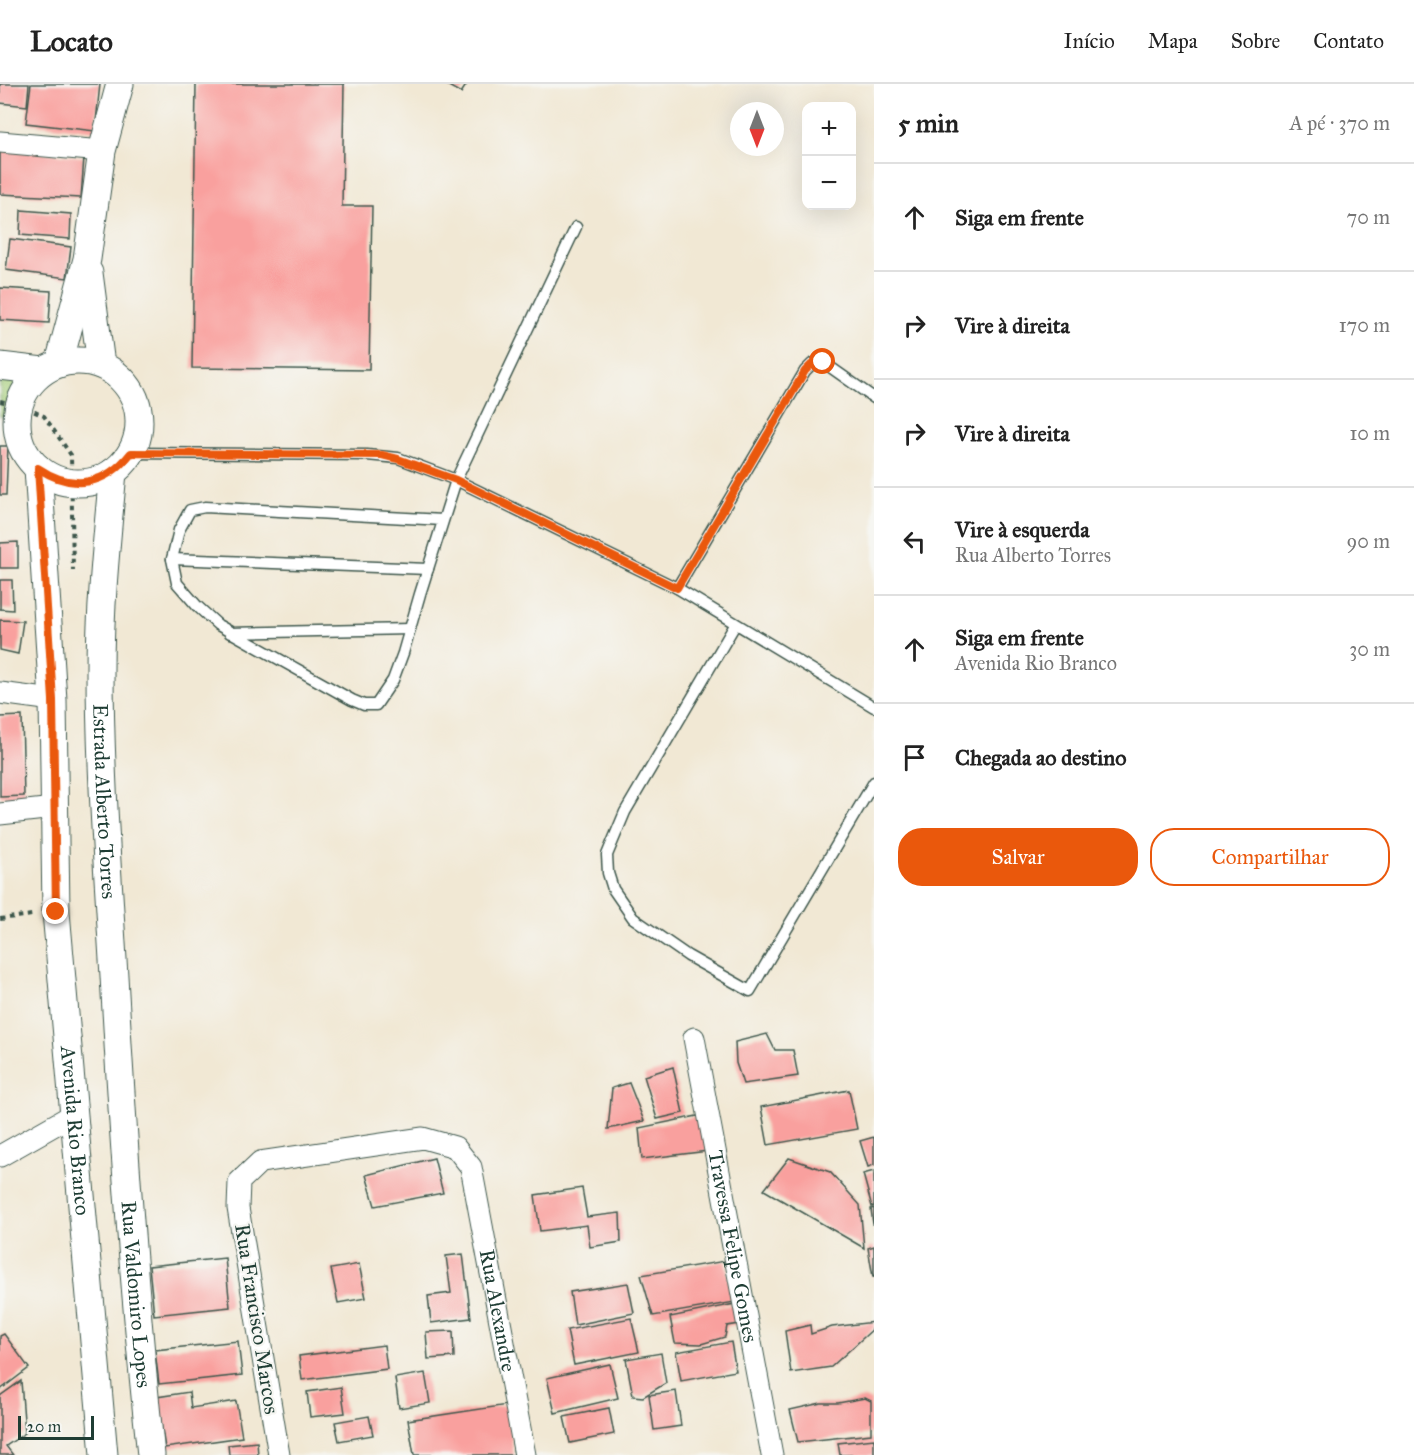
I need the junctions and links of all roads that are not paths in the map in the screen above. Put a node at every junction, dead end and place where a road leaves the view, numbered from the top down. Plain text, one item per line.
1 (120, 84) edge
2 (0, 142) edge
3 (102, 151) junction
4 (576, 227) dead end
5 (87, 260) junction
6 (101, 365) junction
7 (0, 366) edge
8 (51, 367) junction
9 (874, 398) edge
10 (10, 403) edge
11 (10, 441) edge
12 (122, 463) junction
13 (38, 468) junction
14 (456, 480) junction
15 (443, 520) junction
16 (172, 559) junction
17 (428, 569) junction
18 (677, 588) junction
19 (735, 625) junction
20 (410, 629) junction
21 (230, 633) junction
22 (0, 693) edge
23 (53, 700) junction
24 (874, 707) edge
25 (874, 782) edge
26 (54, 808) junction
27 (0, 814) edge
28 (694, 1038) dead end
29 (74, 1114) junction
30 (123, 1131) joint
31 (0, 1156) edge
32 (471, 1167) joint
33 (104, 1455) edge
34 (151, 1455) edge
35 (279, 1455) edge
36 (525, 1455) edge
37 (772, 1455) edge

1 - 3 street
2 - 3 street
3 - 5 street
4 - 14 lane
5 - 6 street
5 - 8 street
6 - 8 street
6 - 12 street, Estrada Alberto Torres
7 - 8 street
8 - 10 street
9 - 18 lane
10 - 11 street
11 - 13 street
12 - 13 street
12 - 14 lane
12 - 30 street, Estrada Alberto Torres
13 - 23 street, Avenida Rio Branco
14 - 15 lane
14 - 18 lane
15 - 16 lane
15 - 17 lane
16 - 17 lane
16 - 21 lane
17 - 20 lane
18 - 19 lane
19 - 24 lane
19 - 25 lane
20 - 21 lane
20 - 21 lane
22 - 23 street
23 - 26 street, Avenida Rio Branco
26 - 27 street
26 - 29 street, Avenida Rio Branco
28 - 37 street, Travessa Felipe Gomes
29 - 31 street
29 - 33 street, Avenida Rio Branco
30 - 34 street, Rua Valdomiro Lopes
32 - 35 street, Rua Francisco Marcos
32 - 36 street, Rua Alexandre

